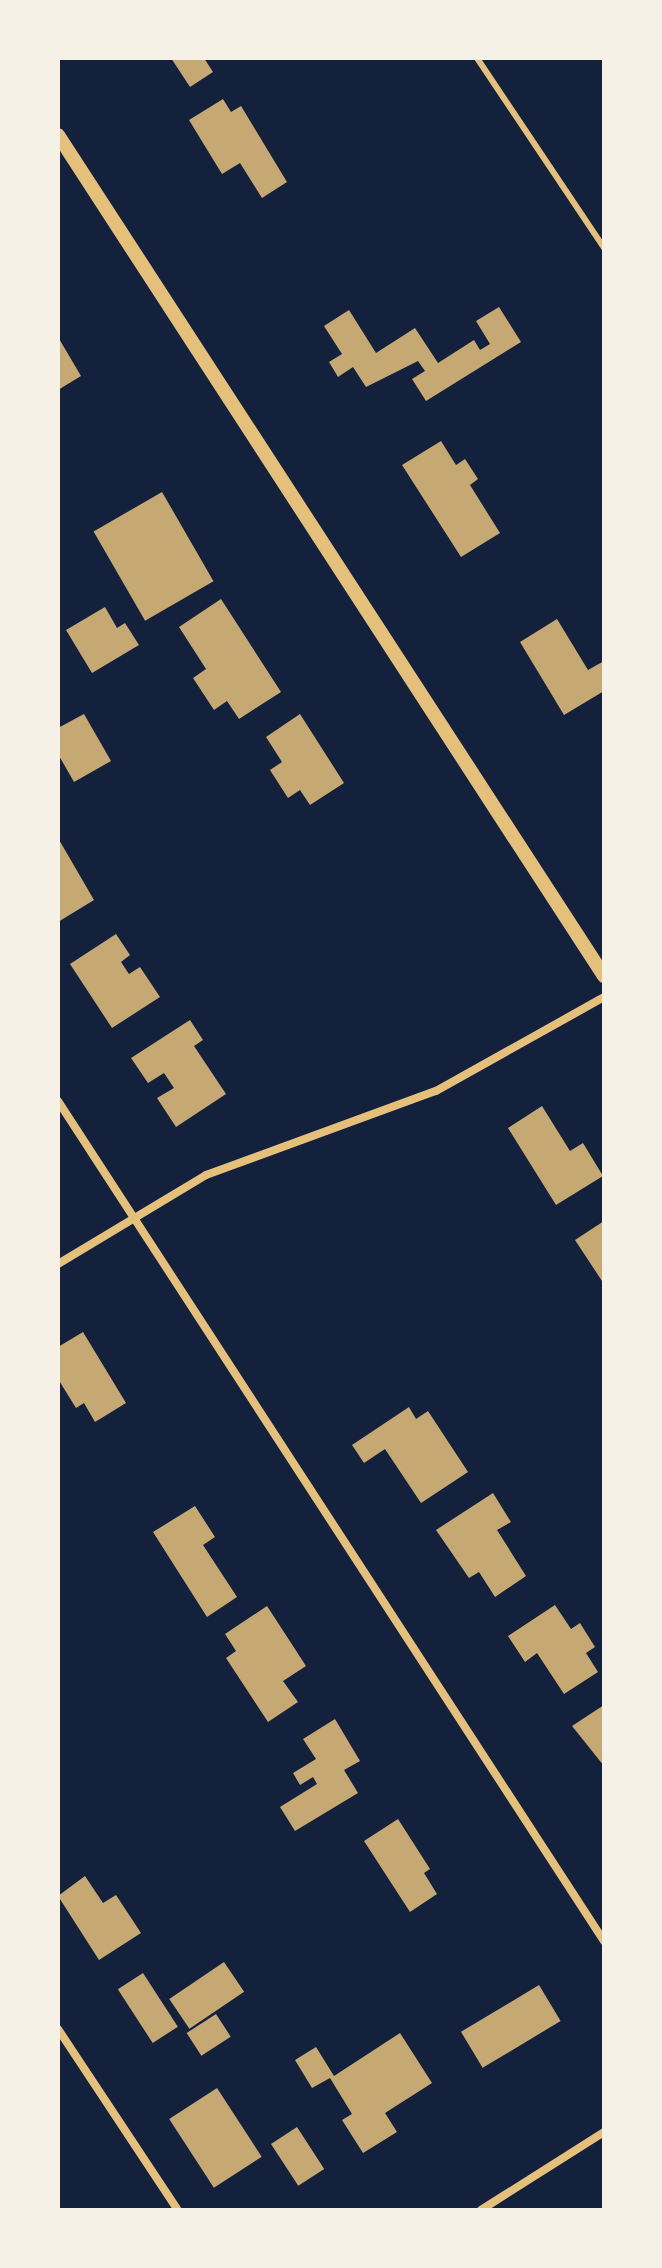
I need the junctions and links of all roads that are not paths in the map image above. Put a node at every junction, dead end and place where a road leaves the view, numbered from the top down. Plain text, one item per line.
1 (477, 58) edge
2 (58, 135) edge
3 (604, 248) edge
4 (604, 976) edge
5 (604, 997) edge
6 (58, 1101) edge
7 (134, 1217) junction
8 (58, 1264) edge
9 (604, 1941) edge
10 (58, 2029) edge
11 (604, 2132) edge
12 (178, 2210) edge
13 (481, 2210) edge

1 - 3 lane
2 - 4 street
5 - 7 street
6 - 7 street
7 - 8 street
7 - 9 street
10 - 12 street
11 - 13 street

